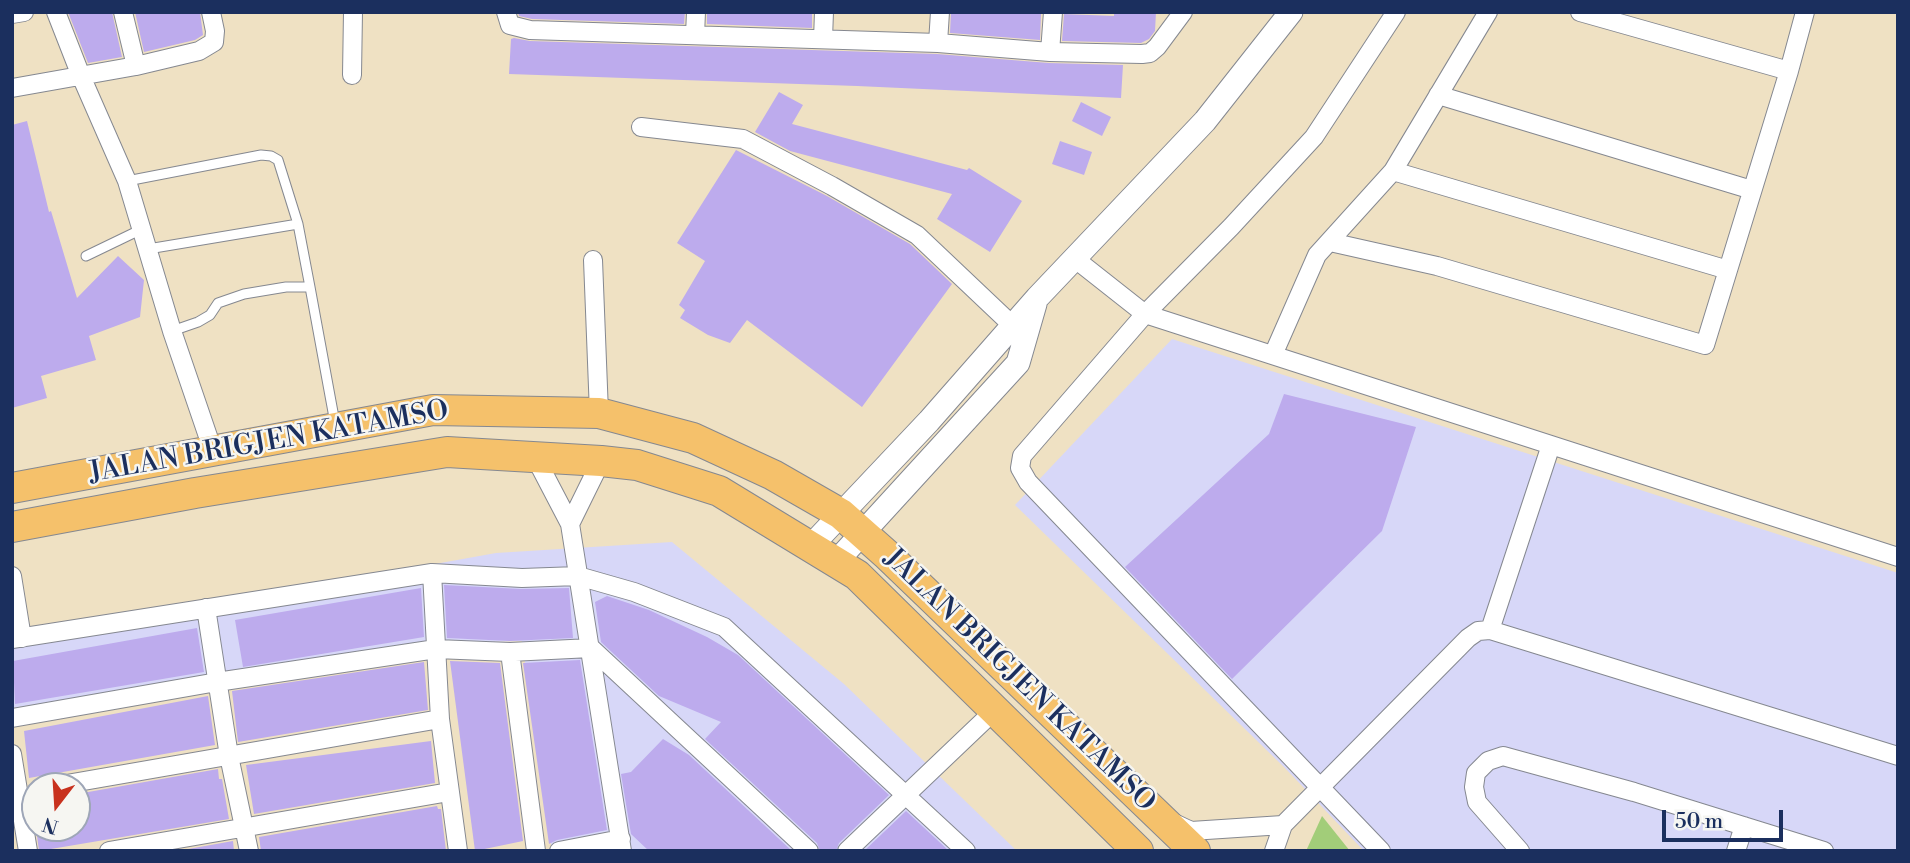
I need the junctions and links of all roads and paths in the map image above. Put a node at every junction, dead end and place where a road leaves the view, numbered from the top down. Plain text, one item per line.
1 (24, 12) edge
2 (56, 12) edge
3 (123, 12) edge
4 (211, 12) edge
5 (353, 12) edge
6 (506, 12) edge
7 (696, 12) edge
8 (824, 12) edge
9 (940, 12) edge
10 (1053, 12) edge
11 (1183, 12) edge
12 (1291, 12) edge
13 (1396, 12) edge
14 (1488, 12) edge
15 (1580, 12) edge
16 (1805, 12) edge
17 (12, 14) edge
18 (695, 36) junction
19 (823, 39) junction
20 (937, 43) junction
21 (1050, 52) junction
22 (136, 66) junction
23 (1789, 71) junction
24 (352, 75) dead end
25 (81, 76) junction
26 (12, 88) edge
27 (1438, 95) junction
28 (640, 127) dead end
29 (1394, 172) junction
30 (127, 181) junction
31 (1752, 190) junction
32 (298, 224) junction
33 (142, 229) junction
34 (1330, 242) junction
35 (148, 249) junction
36 (86, 256) dead end
37 (1074, 258) junction
38 (593, 260) dead end
39 (1728, 270) junction
40 (310, 287) junction
41 (1037, 298) junction
42 (1145, 314) junction
43 (1012, 325) junction
44 (172, 331) junction
45 (1273, 355) junction
46 (598, 413) junction
47 (336, 428) junction
48 (1551, 445) junction
49 (213, 451) junction
50 (535, 457) junction
51 (601, 461) junction
52 (12, 488) edge
53 (851, 523) junction
54 (570, 524) junction
55 (12, 527) edge
56 (811, 546) junction
57 (1898, 557) edge
58 (836, 562) junction
59 (432, 573) junction
60 (12, 576) edge
61 (578, 576) junction
62 (206, 608) junction
63 (1490, 630) junction
64 (17, 638) edge
65 (591, 648) junction
66 (436, 649) junction
67 (510, 652) junction
68 (217, 682) junction
69 (994, 711) junction
70 (12, 718) edge
71 (440, 719) junction
72 (12, 754) edge
73 (229, 756) junction
74 (1898, 756) edge
75 (21, 776) edge
76 (91, 780) edge
77 (1319, 788) junction
78 (449, 792) junction
79 (906, 794) junction
80 (1159, 815) junction
81 (1283, 825) junction
82 (1744, 826) junction
83 (245, 827) junction
84 (622, 845) edge
85 (109, 851) edge
86 (249, 851) edge
87 (458, 851) edge
88 (536, 851) edge
89 (559, 851) edge
90 (809, 851) edge
91 (847, 851) edge
92 (966, 851) edge
93 (1138, 851) edge
94 (1195, 851) edge
95 (1274, 851) edge
96 (1381, 851) edge
97 (1520, 851) edge
98 (1736, 851) edge
99 (1824, 851) edge

1 - 17 street
2 - 25 street
3 - 22 street
4 - 22 street
5 - 24 street
6 - 18 street
7 - 18 street
8 - 19 street
9 - 20 street
10 - 21 street
11 - 21 street
12 - 37 street
13 - 42 street
14 - 27 street
15 - 23 street
16 - 23 street
18 - 19 street
19 - 20 street
20 - 21 street
22 - 25 street
23 - 31 street
25 - 26 street
25 - 30 street
27 - 29 street
27 - 31 street
28 - 43 street
29 - 34 street
29 - 39 street
30 - 32 lane
30 - 33 street
31 - 39 street
32 - 35 lane
32 - 40 lane
33 - 35 street
33 - 36 lane
34 - 39 street
34 - 45 street
35 - 44 street
37 - 41 street
37 - 42 street
38 - 46 street
40 - 44 lane
40 - 47 lane
41 - 43 street
41 - 53 street
42 - 45 street
42 - 77 street
43 - 53 street
44 - 49 street
45 - 48 street
46 - 47 highway, JALAN BRIGJEN KATAMSO
46 - 53 highway, JALAN BRIGJEN KATAMSO
47 - 49 highway, JALAN BRIGJEN KATAMSO
48 - 57 street
48 - 63 street
49 - 52 highway, JALAN BRIGJEN KATAMSO
50 - 51 highway, JALAN BRIGJEN KATAMSO
50 - 54 street
50 - 55 highway, JALAN BRIGJEN KATAMSO
51 - 54 street
51 - 56 highway, JALAN BRIGJEN KATAMSO
53 - 56 street
53 - 58 street
53 - 80 highway, JALAN BRIGJEN KATAMSO
54 - 61 street
56 - 58 highway, JALAN BRIGJEN KATAMSO
58 - 69 highway, JALAN BRIGJEN KATAMSO
59 - 61 street
59 - 62 street
59 - 66 street
60 - 64 street
61 - 65 street
61 - 79 street
62 - 64 street
62 - 68 street
63 - 74 street
63 - 77 street
65 - 67 street
65 - 84 street
65 - 90 street
66 - 67 street
66 - 68 street
66 - 71 street
67 - 88 street
68 - 70 street
68 - 73 street
69 - 79 street
69 - 93 highway, JALAN BRIGJEN KATAMSO
71 - 73 street
71 - 78 street
72 - 75 street
73 - 76 street
73 - 83 street
77 - 81 street
77 - 96 street
78 - 83 street
78 - 87 street
79 - 91 street
79 - 92 street
80 - 81 street
80 - 94 highway, JALAN BRIGJEN KATAMSO
81 - 95 street
82 - 97 street
82 - 98 street
82 - 99 street
83 - 85 street
83 - 86 street
84 - 89 street

